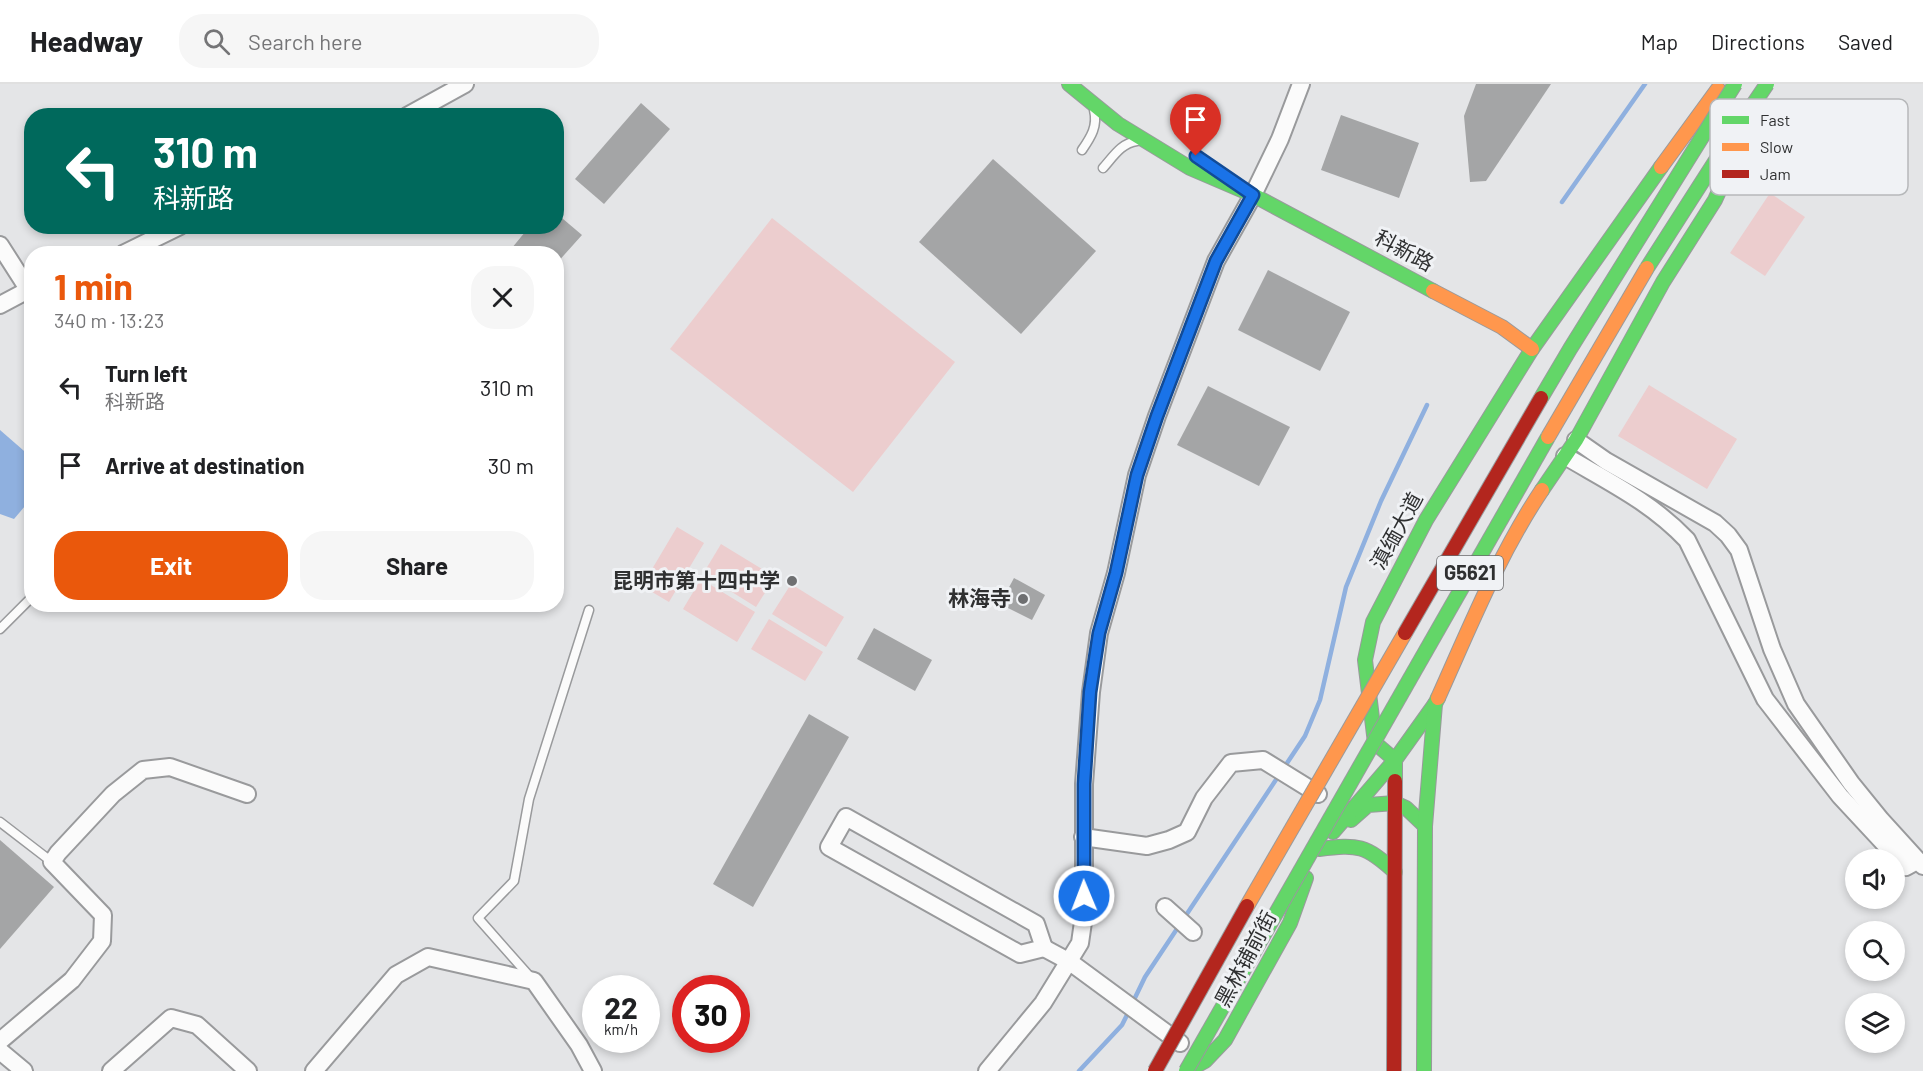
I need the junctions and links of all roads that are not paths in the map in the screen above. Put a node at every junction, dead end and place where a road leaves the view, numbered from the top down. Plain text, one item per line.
1 (465, 84) edge
2 (1069, 84) edge
3 (1090, 84) edge
4 (1301, 84) edge
5 (1722, 84) edge
6 (1735, 84) edge
7 (1767, 84) edge
8 (1710, 99) edge
9 (1710, 99) edge
10 (1726, 99) edge
11 (1757, 99) edge
12 (1760, 99) edge
13 (1088, 100) junction
14 (422, 108) edge
15 (1710, 124) edge
16 (1147, 141) junction
17 (1082, 150) dead end
18 (1103, 168) dead end
19 (1710, 168) edge
20 (1253, 195) junction
21 (1717, 195) edge
22 (164, 234) edge
23 (0, 244) edge
24 (139, 246) edge
25 (24, 279) edge
26 (24, 291) edge
27 (0, 305) edge
28 (1532, 349) junction
29 (1575, 440) junction
30 (1565, 456) junction
31 (24, 605) edge
32 (589, 610) dead end
33 (0, 629) edge
34 (1435, 704) junction
35 (1375, 743) junction
36 (1395, 760) junction
37 (247, 794) dead end
38 (1395, 803) junction
39 (1343, 808) junction
40 (0, 822) edge
41 (1876, 824) junction
42 (1425, 826) junction
43 (1083, 837) junction
44 (1319, 849) junction
45 (52, 862) junction
46 (1920, 863) edge
47 (1395, 872) junction
48 (1164, 907) dead end
49 (1192, 932) dead end
50 (1044, 948) junction
51 (1070, 962) junction
52 (534, 981) junction
53 (0, 1041) edge
54 (0, 1051) edge
55 (1205, 1061) junction
56 (24, 1071) edge
57 (111, 1071) edge
58 (248, 1071) edge
59 (314, 1071) edge
60 (593, 1071) edge
61 (987, 1071) edge
62 (1155, 1071) edge
63 (1186, 1071) edge
64 (1394, 1071) edge
65 (1424, 1071) edge

1 - 14 street
2 - 13 main road, 科新路
3 - 20 main road, 科新路
4 - 20 street
5 - 8 main road, 滇缅大道
6 - 10 main road, G5621, bridge
7 - 11 main road, G5621, bridge
7 - 12 main road
9 - 28 main road, 滇缅大道
13 - 16 main road, 科新路
13 - 17 lane
15 - 62 main road, G5621, bridge
16 - 18 lane
16 - 20 main road, 科新路
19 - 63 main road, G5621, bridge
20 - 28 main road, 科新路
20 - 43 street
21 - 29 main road
22 - 24 street
23 - 25 street
26 - 27 street
28 - 35 main road, 滇缅大道
29 - 30 main road
29 - 41 street
30 - 34 main road
30 - 41 street
31 - 33 lane
32 - 52 lane
34 - 36 main road
34 - 42 main road
35 - 36 main road
35 - 39 main road
36 - 38 main road
36 - 44 main road
37 - 45 street
38 - 42 main road
38 - 44 main road
38 - 47 main road
39 - 43 street
39 - 44 main road
40 - 45 lane
41 - 46 street
42 - 65 main road
43 - 51 street
44 - 47 main road
44 - 55 main road, 黑林铺前街
45 - 53 street
47 - 64 main road
48 - 49 street
50 - 50 street
50 - 51 street
51 - 55 street
51 - 61 street
52 - 59 street
52 - 60 street
54 - 56 street
55 - 63 main road, 黑林铺前街
57 - 58 street

